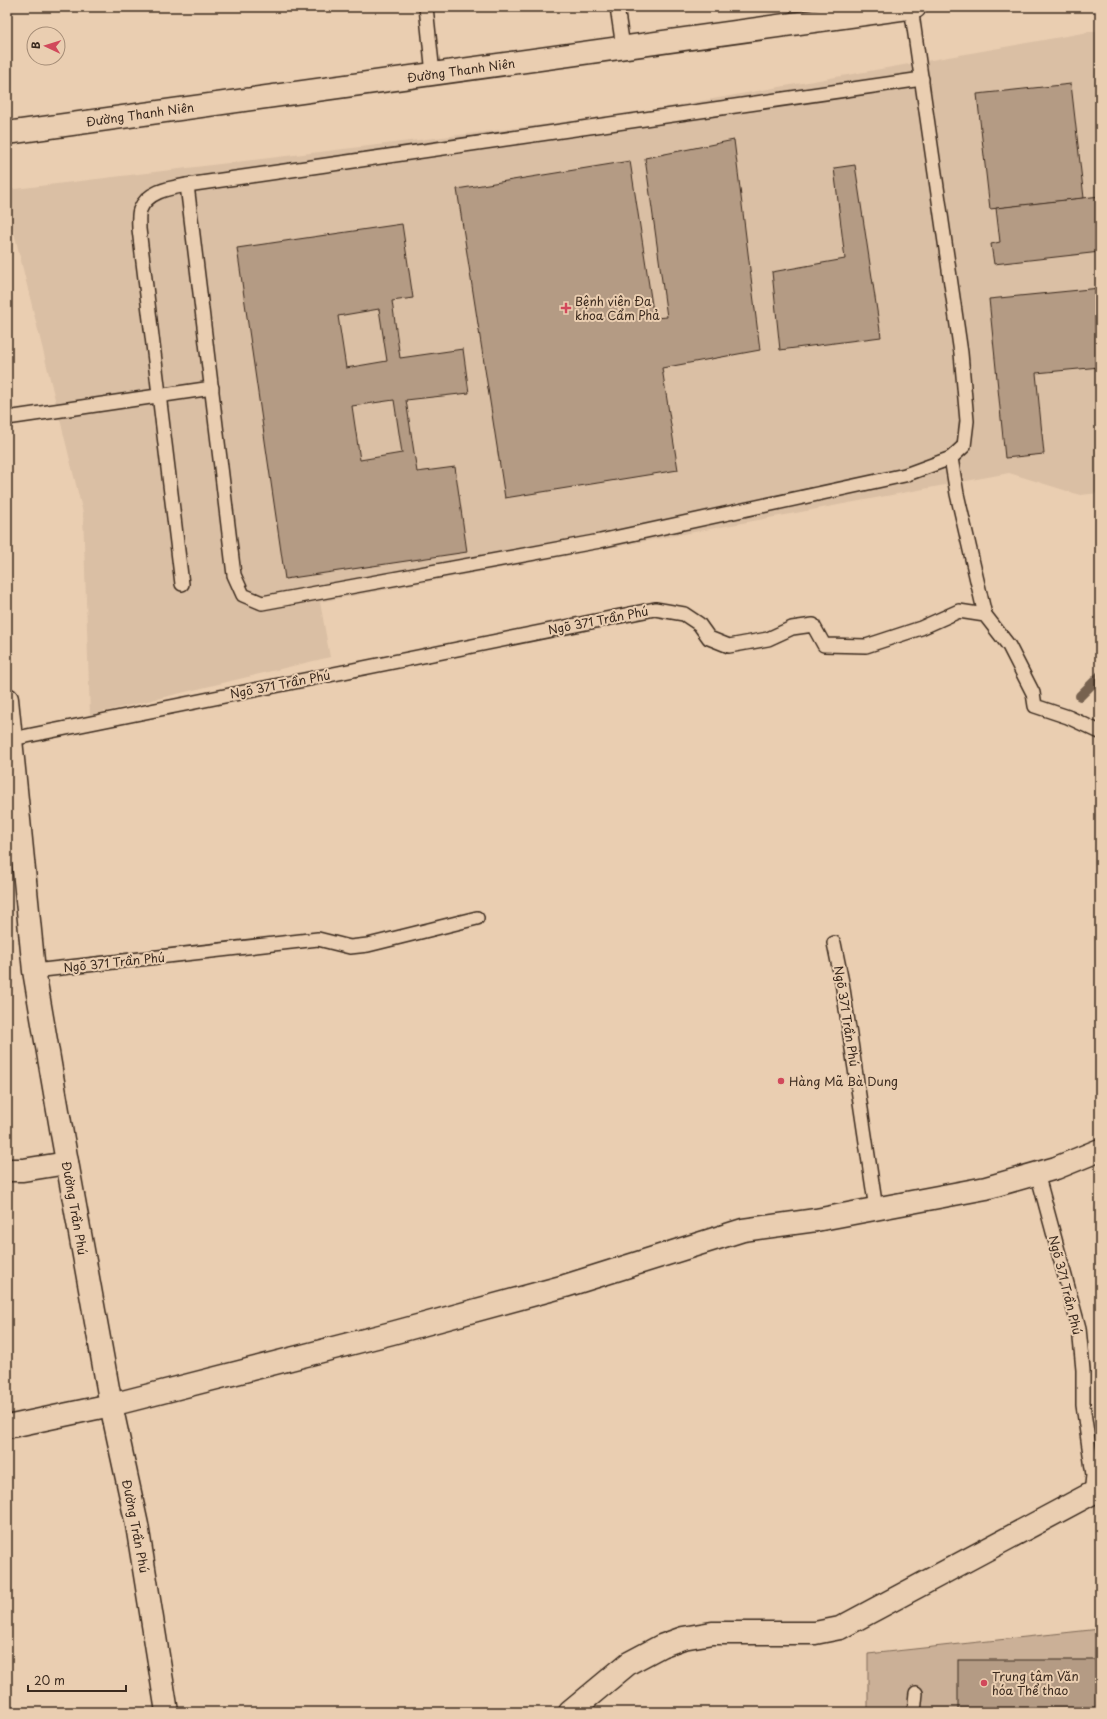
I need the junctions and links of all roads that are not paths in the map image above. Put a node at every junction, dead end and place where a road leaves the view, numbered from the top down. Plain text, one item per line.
1 (426, 7) edge
2 (617, 7) edge
3 (911, 7) edge
4 (915, 7) edge
5 (623, 47) junction
6 (433, 74) junction
7 (922, 79) junction
8 (7, 133) edge
9 (187, 185) junction
10 (212, 388) junction
11 (159, 396) junction
12 (7, 418) edge
13 (951, 458) junction
14 (182, 584) dead end
15 (985, 615) junction
16 (7, 699) edge
17 (1100, 732) edge
18 (12, 739) junction
19 (477, 918) dead end
20 (834, 943) dead end
21 (34, 971) junction
22 (1100, 1150) edge
23 (67, 1163) junction
24 (7, 1170) edge
25 (1037, 1173) junction
26 (876, 1209) junction
27 (111, 1405) junction
28 (7, 1427) edge
29 (1095, 1492) edge
30 (916, 1693) dead end
31 (167, 1712) edge
32 (570, 1712) edge
33 (914, 1712) edge

1 - 6 lane
2 - 5 lane
3 - 4 street, Đường Thanh Niên
3 - 5 street, Đường Thanh Niên
3 - 7 lane
5 - 6 street, Đường Thanh Niên
6 - 8 street, Đường Thanh Niên
7 - 9 lane
7 - 13 lane
9 - 10 lane
9 - 11 lane
10 - 11 lane
10 - 13 lane
11 - 12 lane
11 - 14 lane
13 - 15 lane
15 - 17 lane
15 - 18 lane, Ngõ 371 Trần Phú
16 - 18 street, Đường Trần Phú
18 - 21 street, Đường Trần Phú
19 - 21 lane, Ngõ 371 Trần Phú
20 - 26 lane, Ngõ 371 Trần Phú
21 - 23 street, Đường Trần Phú
22 - 25 street
23 - 24 street
23 - 27 street, Đường Trần Phú
25 - 26 street
25 - 29 lane, Ngõ 371 Trần Phú
26 - 27 street
27 - 28 street
27 - 31 street, Đường Trần Phú
29 - 32 street
30 - 33 lane

